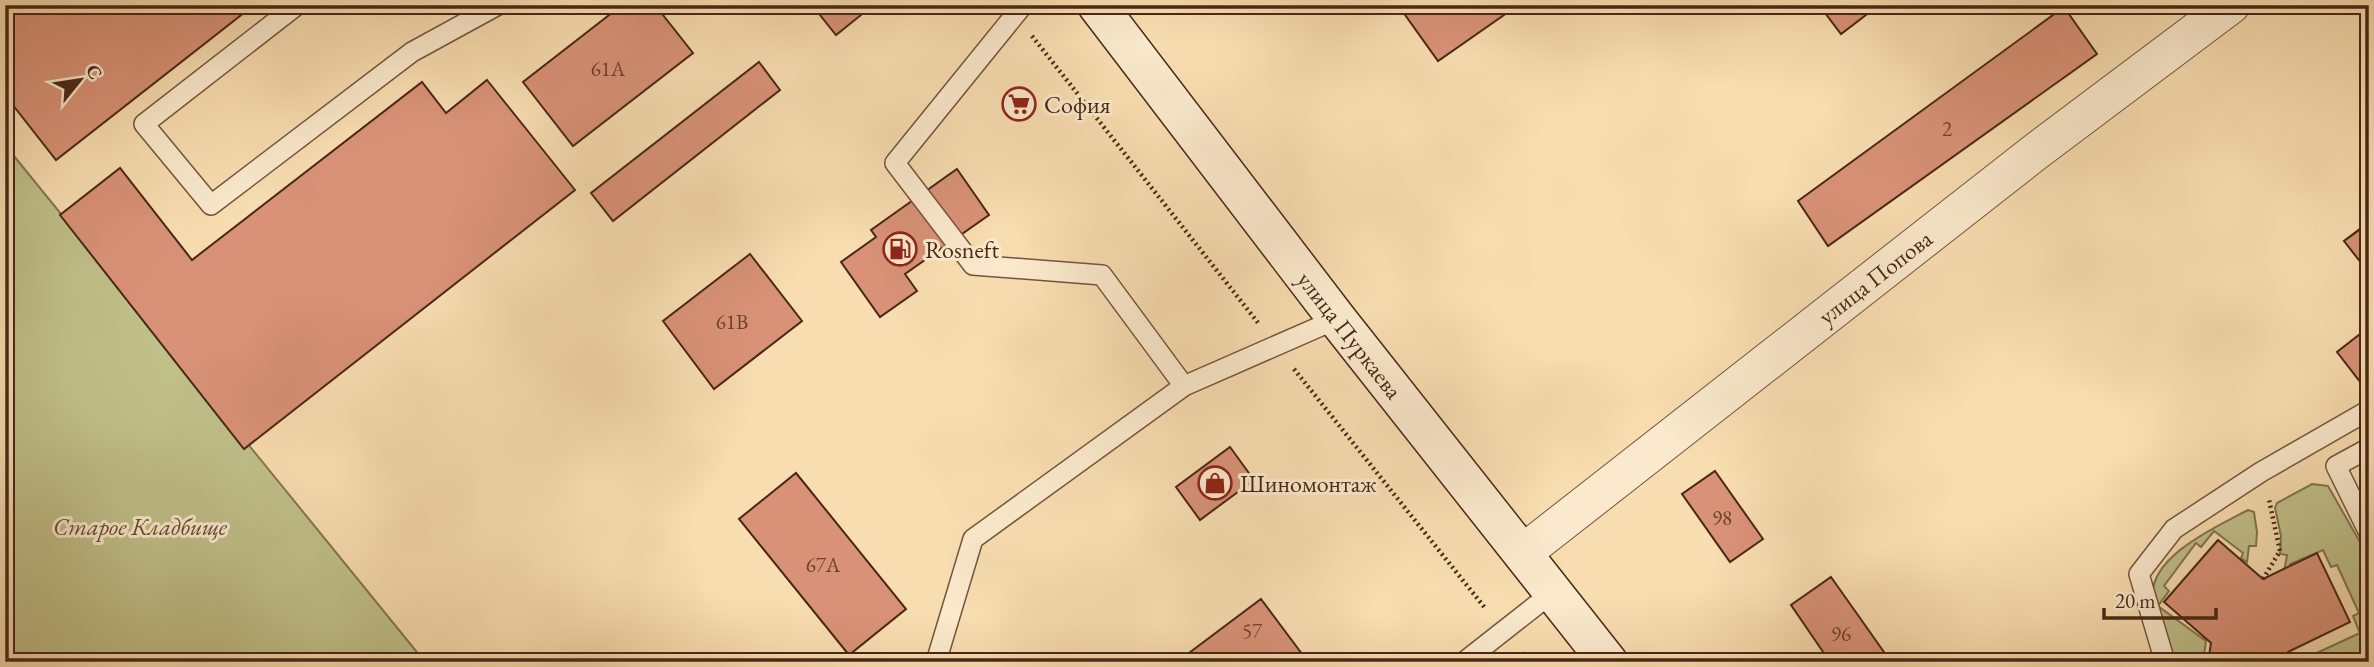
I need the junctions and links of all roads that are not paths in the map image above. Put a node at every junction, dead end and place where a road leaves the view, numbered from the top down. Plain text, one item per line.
1 (297, 5) edge
2 (498, 5) edge
3 (1023, 5) edge
4 (1097, 5) edge
5 (2231, 5) edge
6 (1337, 319) junction
7 (1184, 386) junction
8 (2369, 410) edge
9 (2369, 448) edge
10 (2369, 533) edge
11 (1522, 553) junction
12 (1553, 592) junction
13 (936, 662) edge
14 (1464, 662) edge
15 (1608, 662) edge
16 (2165, 662) edge

1 - 2 lane
3 - 7 lane
4 - 6 main road, улица Пуркаева
5 - 11 street, улица Попова
6 - 7 lane
6 - 11 main road, улица Пуркаева
7 - 13 lane
8 - 16 lane
9 - 10 lane
11 - 12 main road, улица Пуркаева
12 - 14 lane
12 - 15 main road, улица Пуркаева

